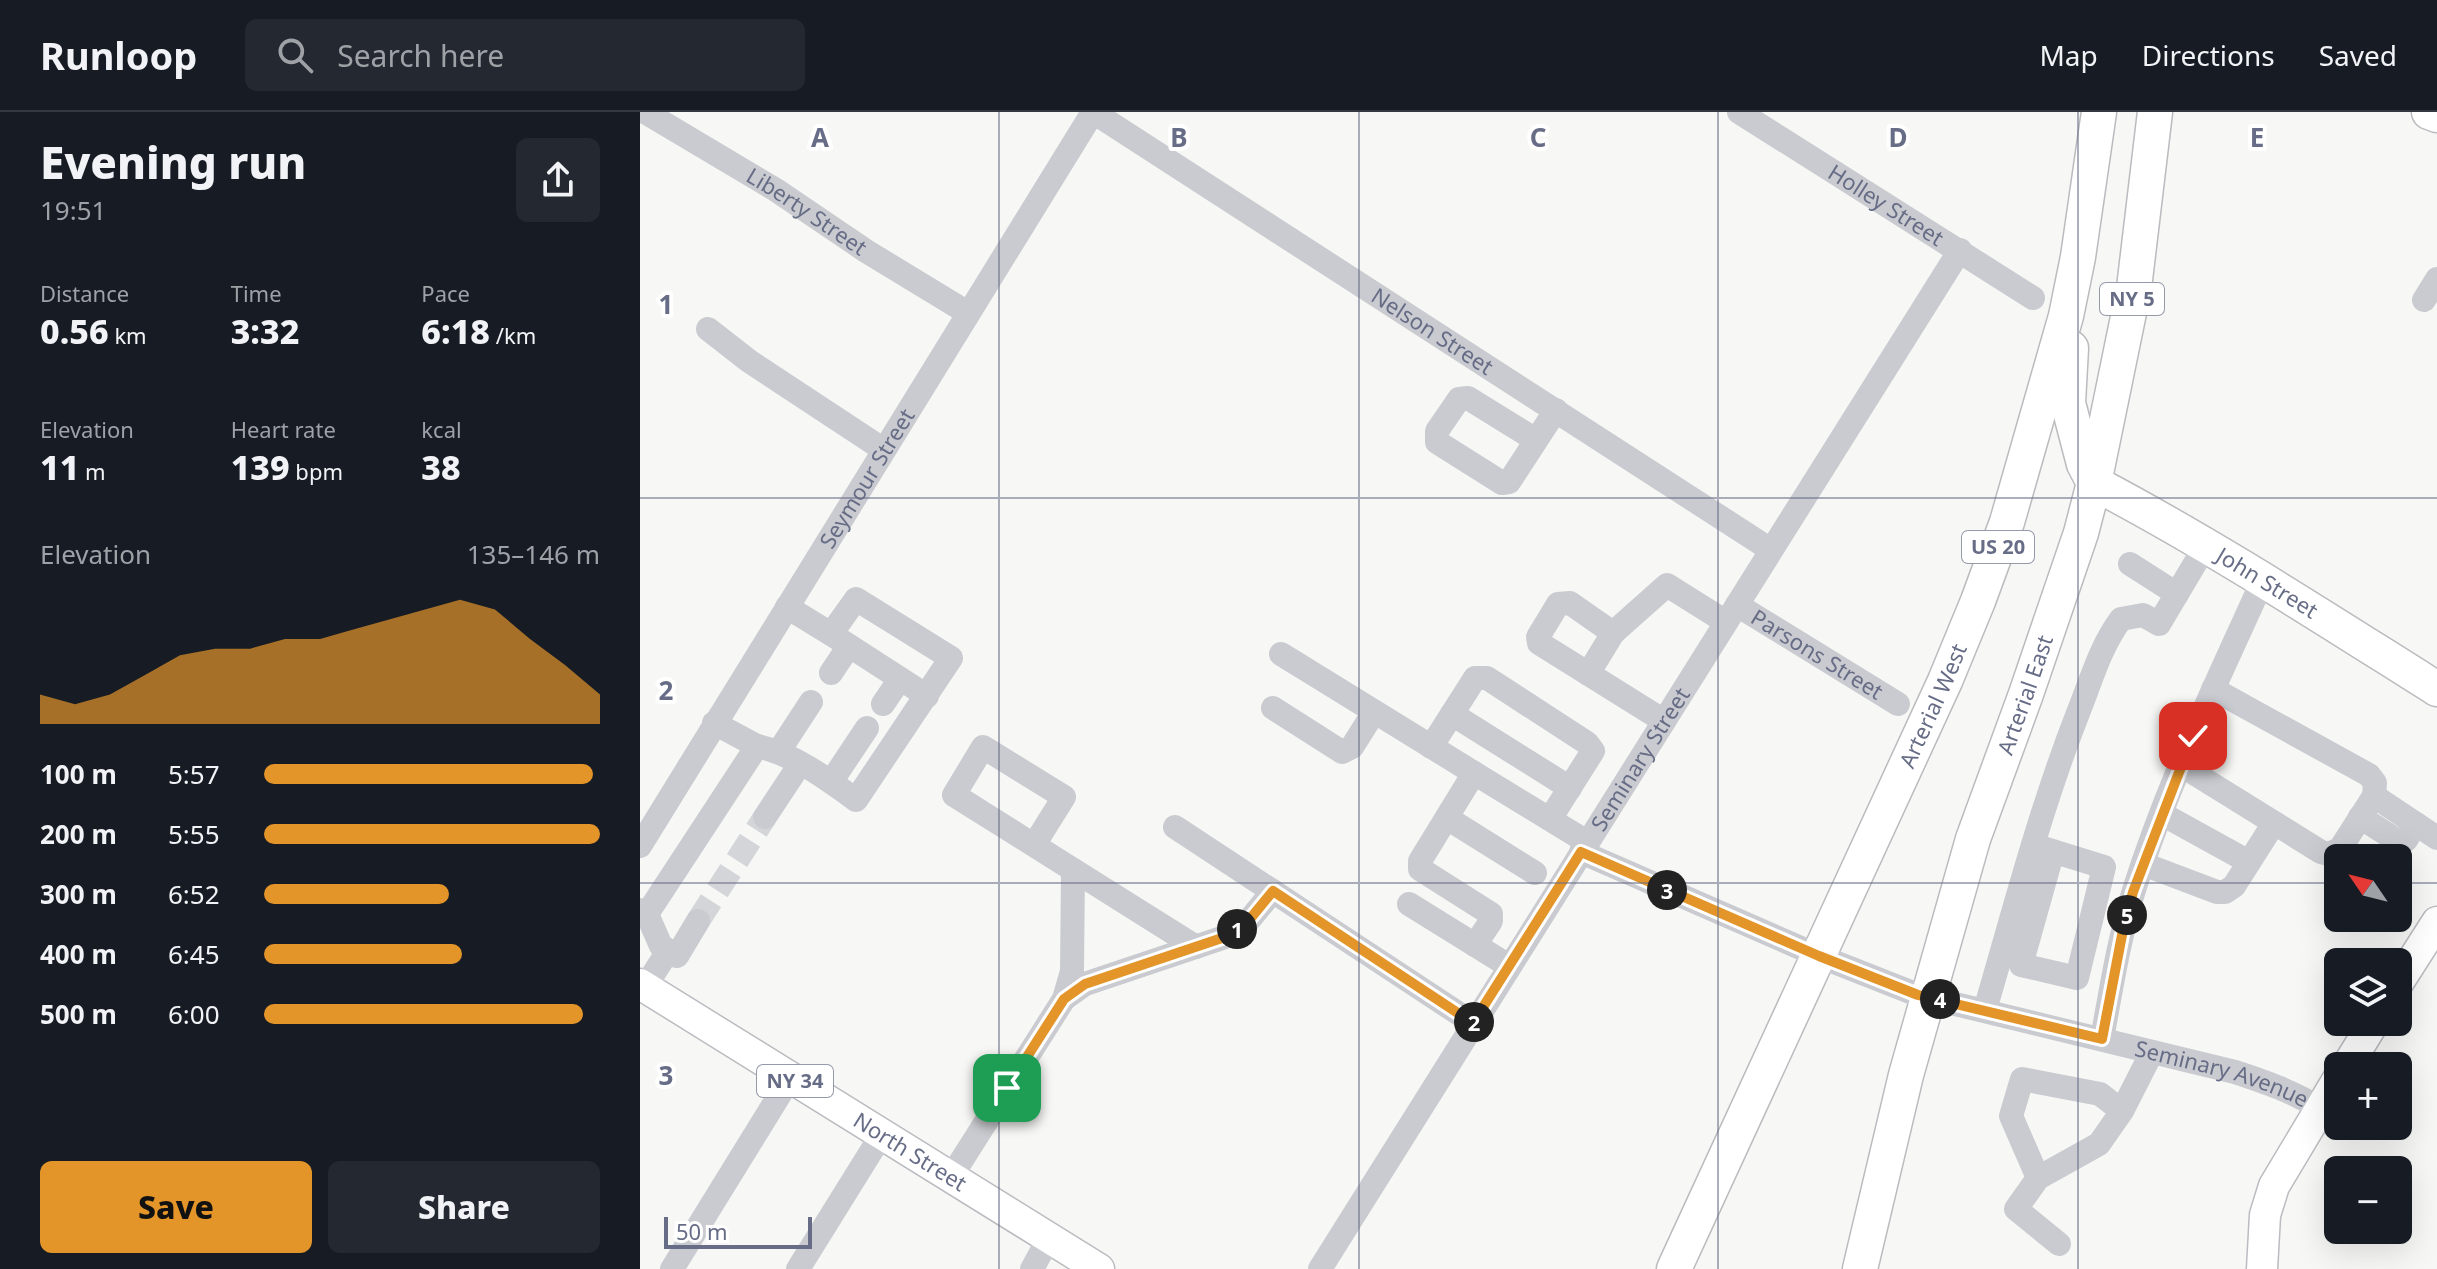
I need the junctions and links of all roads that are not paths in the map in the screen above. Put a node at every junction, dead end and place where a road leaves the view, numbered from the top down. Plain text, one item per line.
1 (645, 112) edge
2 (1093, 112) edge
3 (1739, 112) edge
4 (2099, 112) edge
5 (2155, 112) edge
6 (2429, 112) edge
7 (2437, 115) edge
8 (1960, 250) junction
9 (2437, 279) edge
10 (2033, 298) dead end
11 (2424, 300) dead end
12 (968, 313) junction
13 (2066, 316) junction
14 (708, 329) dead end
15 (1556, 410) junction
16 (1536, 440) dead end
17 (884, 450) junction
18 (2094, 483) junction
19 (2206, 545) junction
20 (1771, 550) junction
21 (2130, 564) dead end
22 (2263, 580) junction
23 (2177, 594) junction
24 (787, 607) junction
25 (1731, 613) junction
26 (1613, 633) junction
27 (840, 640) junction
28 (1281, 654) dead end
29 (831, 673) dead end
30 (1588, 674) junction
31 (900, 679) junction
32 (2213, 689) junction
33 (2437, 689) edge
34 (927, 696) junction
35 (811, 702) dead end
36 (883, 704) dead end
37 (1898, 704) dead end
38 (1273, 708) dead end
39 (1374, 712) junction
40 (1452, 714) junction
41 (1664, 721) junction
42 (714, 723) junction
43 (867, 728) dead end
44 (1431, 747) junction
45 (768, 748) junction
46 (800, 764) junction
47 (2181, 765) junction
48 (1474, 773) junction
49 (831, 782) junction
50 (1570, 788) junction
51 (2374, 796) junction
52 (2162, 814) junction
53 (765, 817) tunnel mouth
54 (2360, 817) junction
55 (1447, 818) junction
56 (1550, 819) junction
57 (2274, 823) junction
58 (2416, 824) junction
59 (1175, 827) dead end
60 (2437, 838) edge
61 (644, 839) edge
62 (1034, 845) junction
63 (1584, 847) junction
64 (2043, 848) junction
65 (685, 856) junction
66 (2249, 862) junction
67 (2143, 864) junction
68 (1073, 870) junction
69 (1535, 873) dead end
70 (1273, 891) junction
71 (1409, 904) dead end
72 (643, 912) edge
73 (698, 921) tunnel mouth
74 (2437, 922) edge
75 (1475, 945) junction
76 (1196, 947) junction
77 (668, 951) junction
78 (1819, 956) junction
79 (2412, 961) edge
80 (1509, 966) junction
81 (643, 986) edge
82 (1927, 996) junction
83 (1064, 999) junction
84 (1985, 1010) junction
85 (1473, 1023) junction
86 (2102, 1039) junction
87 (2152, 1052) junction
88 (790, 1078) junction
89 (2324, 1100) edge
90 (2319, 1108) junction
91 (2122, 1111) junction
92 (882, 1134) junction
93 (951, 1177) junction
94 (2038, 1178) junction
95 (1049, 1238) junction
96 (2059, 1244) dead end
97 (672, 1269) edge
98 (798, 1269) edge
99 (1032, 1269) edge
100 (1099, 1269) edge
101 (1320, 1269) edge
102 (1674, 1269) edge
103 (1860, 1269) edge
104 (2262, 1269) edge

1 - 12 street, Liberty Street
2 - 12 street, Seymour Street
2 - 15 street, Nelson Street
3 - 8 street, Holley Street
4 - 13 highway, Arterial West / US 20
5 - 18 highway, Arterial East / NY 5
6 - 7 highway
8 - 10 street, Holley Street
8 - 20 street, Seminary Street
9 - 11 street
12 - 17 street, Seymour Street
13 - 18 highway
13 - 78 highway, Arterial West / US 20
14 - 17 street
15 - 16 street
15 - 20 street, Nelson Street
17 - 24 street, Seymour Street
18 - 19 highway, John Street
18 - 82 highway, Arterial East
19 - 22 highway, John Street
19 - 23 street
20 - 25 street, Seminary Street
21 - 23 street
22 - 32 street
22 - 33 highway, John Street
23 - 64 street
24 - 27 street
24 - 42 street, Seymour Street
25 - 26 street, Parsons Street
25 - 37 street, Parsons Street
25 - 41 street, Seminary Street
26 - 30 street
26 - 30 street
27 - 29 street
27 - 31 street
27 - 34 street
28 - 39 street, Seminary Avenue
30 - 41 street
31 - 34 street
31 - 36 street
32 - 47 street
32 - 51 street
34 - 49 street
35 - 45 street
38 - 39 street
39 - 44 street, Seminary Avenue
40 - 44 street
40 - 50 street
40 - 50 street
41 - 63 street, Seminary Street
42 - 45 street
42 - 61 street, Seymour Street
43 - 49 street
44 - 48 street, Seminary Avenue
45 - 46 street
45 - 65 street
46 - 49 street
46 - 53 street
47 - 52 street
47 - 57 street
48 - 55 street
48 - 56 street, Seminary Avenue
50 - 56 street
51 - 54 street
51 - 58 street
52 - 66 street
52 - 67 street
54 - 57 street
54 - 58 street
55 - 69 street
55 - 75 street
56 - 63 street, Seminary Avenue
57 - 66 street
58 - 60 street
59 - 70 street
61 - 65 street
62 - 62 street
62 - 68 street
63 - 78 street, Seminary Avenue
63 - 80 street, Seminary Street
64 - 64 street
64 - 84 street
65 - 72 street
66 - 67 street
67 - 86 street
68 - 76 street
68 - 83 street
70 - 76 street
70 - 85 street
71 - 75 street
72 - 77 street
73 - 77 street
74 - 79 main road
75 - 80 street
76 - 83 street
77 - 81 street
78 - 82 street, Seminary Avenue
78 - 102 highway, Arterial West / US 20
80 - 85 street, Seminary Street
81 - 88 main road, North Street / NY 34
82 - 84 street, Seminary Avenue
82 - 103 highway, Arterial East
83 - 93 street
84 - 86 street, Seminary Avenue
85 - 101 street, Seminary Street
86 - 87 street, Seminary Avenue
87 - 90 street, Seminary Avenue
87 - 91 street
88 - 92 main road, North Street / NY 34
88 - 97 street
89 - 90 main road
90 - 104 main road
91 - 94 street
91 - 94 street
92 - 93 main road, North Street / NY 34
92 - 98 street
93 - 95 main road, North Street / NY 34
94 - 96 street
95 - 99 street
95 - 100 main road, North Street / NY 34

